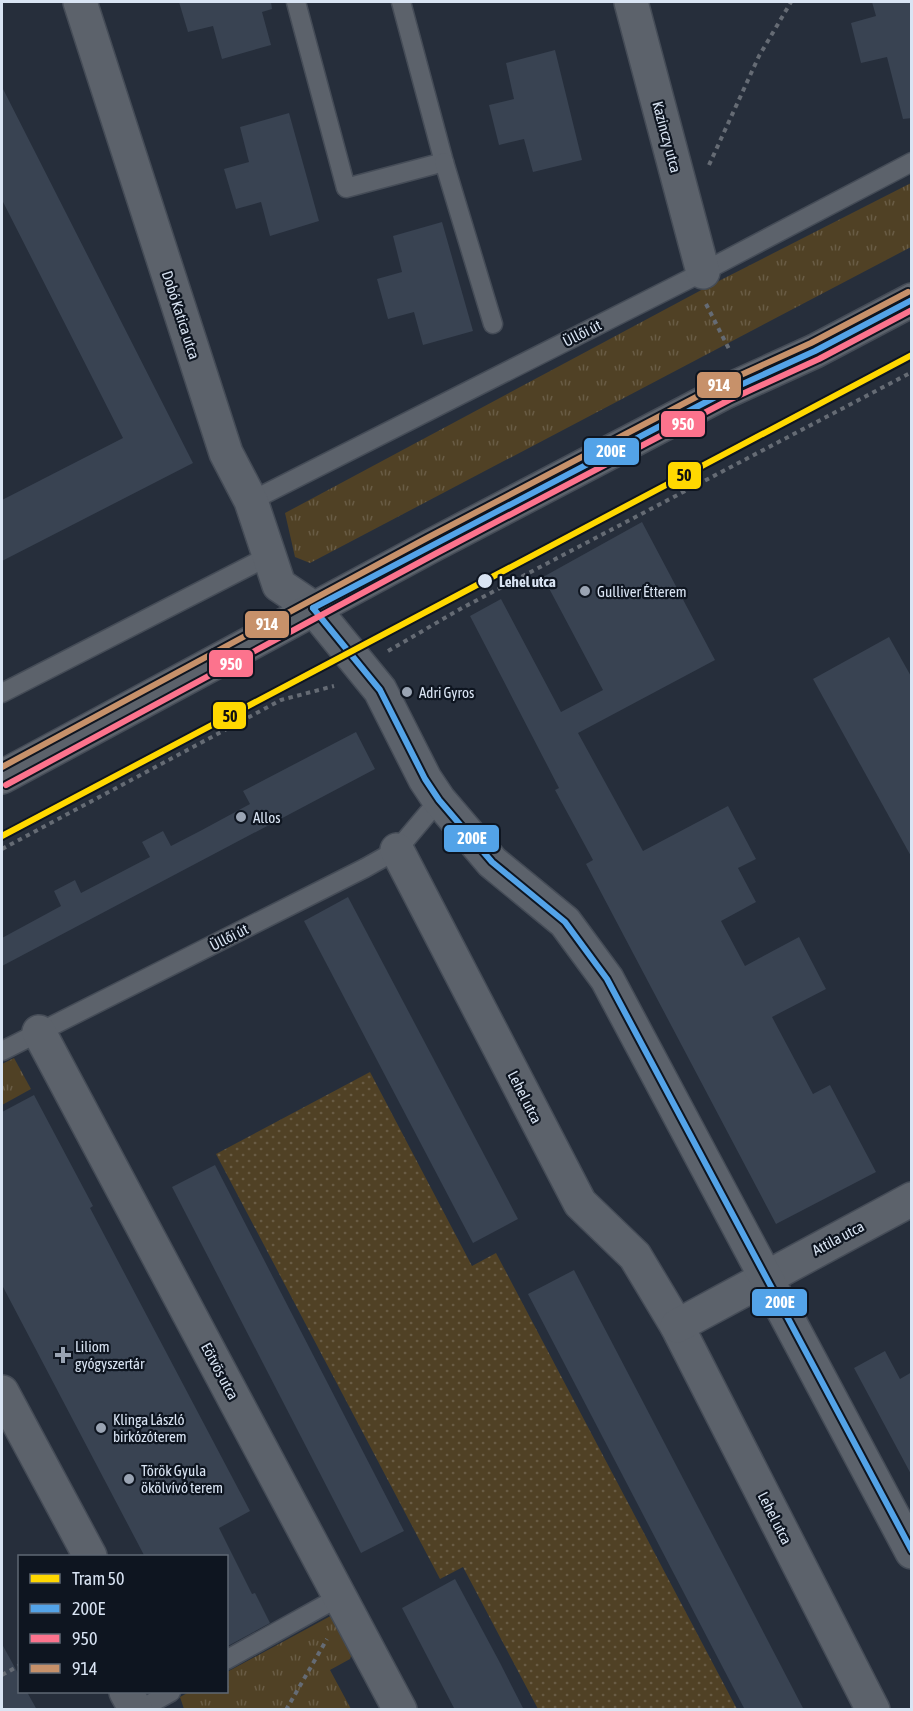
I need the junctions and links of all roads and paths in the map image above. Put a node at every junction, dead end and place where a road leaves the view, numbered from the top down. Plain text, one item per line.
1 (80, 2) edge
2 (296, 2) edge
3 (401, 2) edge
4 (631, 2) edge
5 (791, 2) edge
6 (444, 162) junction
7 (912, 162) edge
8 (687, 212) junction
9 (698, 274) junction
10 (912, 300) edge
11 (493, 324) dead end
12 (729, 349) dead end
13 (912, 372) edge
14 (251, 501) junction
15 (269, 556) junction
16 (313, 608) junction
17 (398, 644) dead end
18 (2, 693) edge
19 (281, 700) dead end
20 (2, 777) edge
21 (439, 800) junction
22 (2, 849) edge
23 (397, 849) junction
24 (39, 1032) junction
25 (2, 1052) edge
26 (912, 1199) edge
27 (764, 1277) junction
28 (678, 1326) junction
29 (2, 1392) edge
30 (912, 1552) edge
31 (89, 1555) edge
32 (338, 1598) junction
33 (228, 1659) edge
34 (18, 1666) edge
35 (2, 1675) edge
36 (127, 1693) edge
37 (169, 1693) edge
38 (138, 1710) edge
39 (286, 1710) edge
40 (400, 1710) edge
41 (873, 1710) edge

1 - 14 street, Dobó Katica utca
2 - 6 lane
3 - 6 lane
4 - 8 street, Kazinczy utca
5 - 8 path
6 - 11 lane
7 - 9 lane, Üllői út
8 - 9 street, Kazinczy utca
9 - 12 path
9 - 14 lane, Üllői út
10 - 16 street
13 - 17 path
14 - 15 street, Dobó Katica utca
15 - 16 street, Dobó Katica utca
15 - 18 lane
16 - 20 street
16 - 21 street
19 - 22 path
21 - 23 lane, Üllői út
21 - 27 street
23 - 24 lane, Üllői út
23 - 28 street, Lehel utca
24 - 25 lane, Üllői út
24 - 32 street, Eötvös utca
26 - 27 street, Attila utca
27 - 28 street
27 - 30 street
28 - 41 street, Lehel utca
29 - 31 street
32 - 33 lane
32 - 39 path
32 - 40 street, Eötvös utca
34 - 35 path
36 - 38 street
37 - 38 lane

